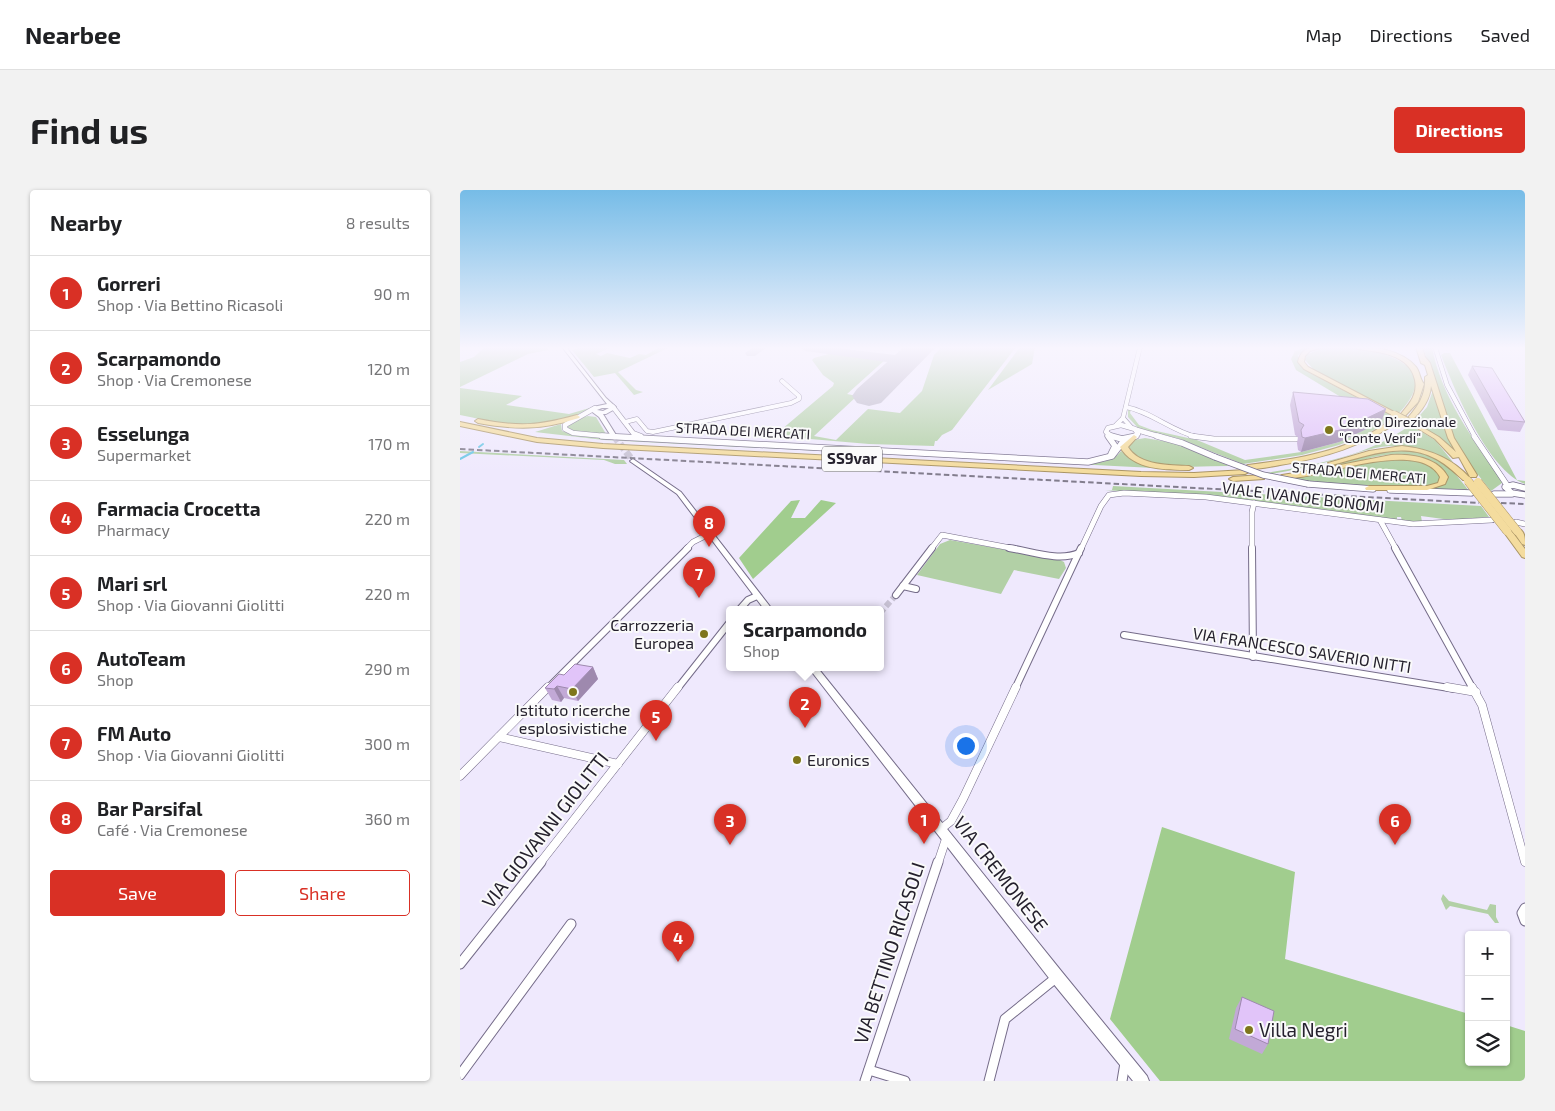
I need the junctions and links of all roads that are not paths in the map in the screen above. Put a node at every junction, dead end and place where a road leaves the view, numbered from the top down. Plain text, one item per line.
1 (596, 389) edge
2 (791, 389) edge
3 (1130, 389) edge
4 (1346, 389) edge
5 (1428, 389) edge
6 (1435, 389) edge
7 (1450, 389) edge
8 (1420, 390) edge
9 (604, 399) junction
10 (1126, 407) junction
11 (596, 409) junction
12 (611, 409) junction
13 (577, 417) junction
14 (460, 418) edge
15 (1123, 418) junction
16 (604, 420) junction
17 (623, 420) junction
18 (1404, 420) junction
19 (460, 424) edge
20 (1116, 425) junction
21 (460, 429) edge
22 (1133, 433) junction
23 (1108, 435) junction
24 (615, 436) junction
25 (526, 438) junction
26 (1296, 439) dead end
27 (633, 461) tunnel mouth
28 (1247, 472) junction
29 (1501, 474) junction
30 (1471, 479) junction
31 (1506, 486) junction
32 (1523, 487) edge
33 (1369, 488) junction
34 (1471, 493) dead end
35 (1523, 495) edge
36 (1254, 504) junction
37 (1380, 520) junction
38 (1492, 520) dead end
39 (1525, 524) edge
40 (1516, 527) junction
41 (709, 534) junction
42 (1525, 542) edge
43 (1080, 552) junction
44 (1525, 555) edge
45 (1054, 556) junction
46 (1071, 570) junction
47 (903, 586) junction
48 (916, 589) dead end
49 (896, 595) tunnel mouth
50 (757, 596) junction
51 (743, 606) edge
52 (765, 606) edge
53 (726, 627) edge
54 (1124, 635) dead end
55 (1253, 656) junction
56 (815, 671) edge
57 (1476, 692) junction
58 (499, 737) junction
59 (618, 764) junction
60 (460, 776) edge
61 (944, 833) junction
62 (1525, 862) edge
63 (1525, 908) edge
64 (1525, 921) edge
65 (571, 924) dead end
66 (460, 964) edge
67 (1058, 977) junction
68 (1126, 1059) junction
69 (869, 1070) junction
70 (460, 1075) edge
71 (865, 1081) edge
72 (905, 1081) edge
73 (989, 1081) edge
74 (1122, 1081) edge
75 (1142, 1081) edge

1 - 9 main road
2 - 17 street
3 - 10 street
4 - 18 highway
5 - 18 highway
6 - 30 highway
7 - 29 street
8 - 18 highway
9 - 11 main road
9 - 12 main road
10 - 15 street
10 - 26 street
11 - 12 main road
11 - 13 street
11 - 16 main road
12 - 16 main road
12 - 17 street, STRADA DEI MERCATI
13 - 14 highway
13 - 24 street, STRADA DEI MERCATI
14 - 22 highway, SS9var
15 - 20 street
15 - 22 street
16 - 24 main road
17 - 23 street, STRADA DEI MERCATI
17 - 24 street
18 - 28 highway
18 - 28 highway
18 - 30 highway
19 - 25 highway, SS9var
20 - 22 street, STRADA DEI MERCATI
20 - 23 street
21 - 25 highway
22 - 23 street, STRADA DEI MERCATI
22 - 24 street, STRADA DEI MERCATI
22 - 33 street, STRADA DEI MERCATI, bridge
25 - 28 highway, SS9var
27 - 41 main road
29 - 31 street
29 - 32 street
30 - 33 highway
30 - 40 highway, bridge
30 - 44 highway, bridge
31 - 32 street
31 - 35 street
31 - 35 street
33 - 34 street, STRADA DEI MERCATI
36 - 37 street, VIALE IVANOE BONOMI
36 - 43 street, VIALE IVANOE BONOMI
36 - 55 street
37 - 38 street, VIALE IVANOE BONOMI
37 - 57 street
39 - 40 street
40 - 42 highway
41 - 50 main road
41 - 58 street
43 - 45 street
43 - 46 street
45 - 46 street
45 - 47 street
46 - 61 street
47 - 48 street
47 - 49 street
50 - 51 street
50 - 52 main road
53 - 59 street, VIA GIOVANNI GIOLITTI
54 - 55 street, VIA FRANCESCO SAVERIO NITTI
55 - 57 street, VIA FRANCESCO SAVERIO NITTI
56 - 61 main road, VIA CREMONESE
57 - 62 street
58 - 59 street
58 - 60 street
59 - 66 street, VIA GIOVANNI GIOLITTI
61 - 67 main road, VIA CREMONESE
61 - 69 street, VIA BETTINO RICASOLI
63 - 64 street
65 - 70 street
67 - 68 main road, VIA CREMONESE
67 - 73 street
68 - 74 street
68 - 75 main road, VIA CREMONESE
69 - 71 street, VIA BETTINO RICASOLI
69 - 72 street

